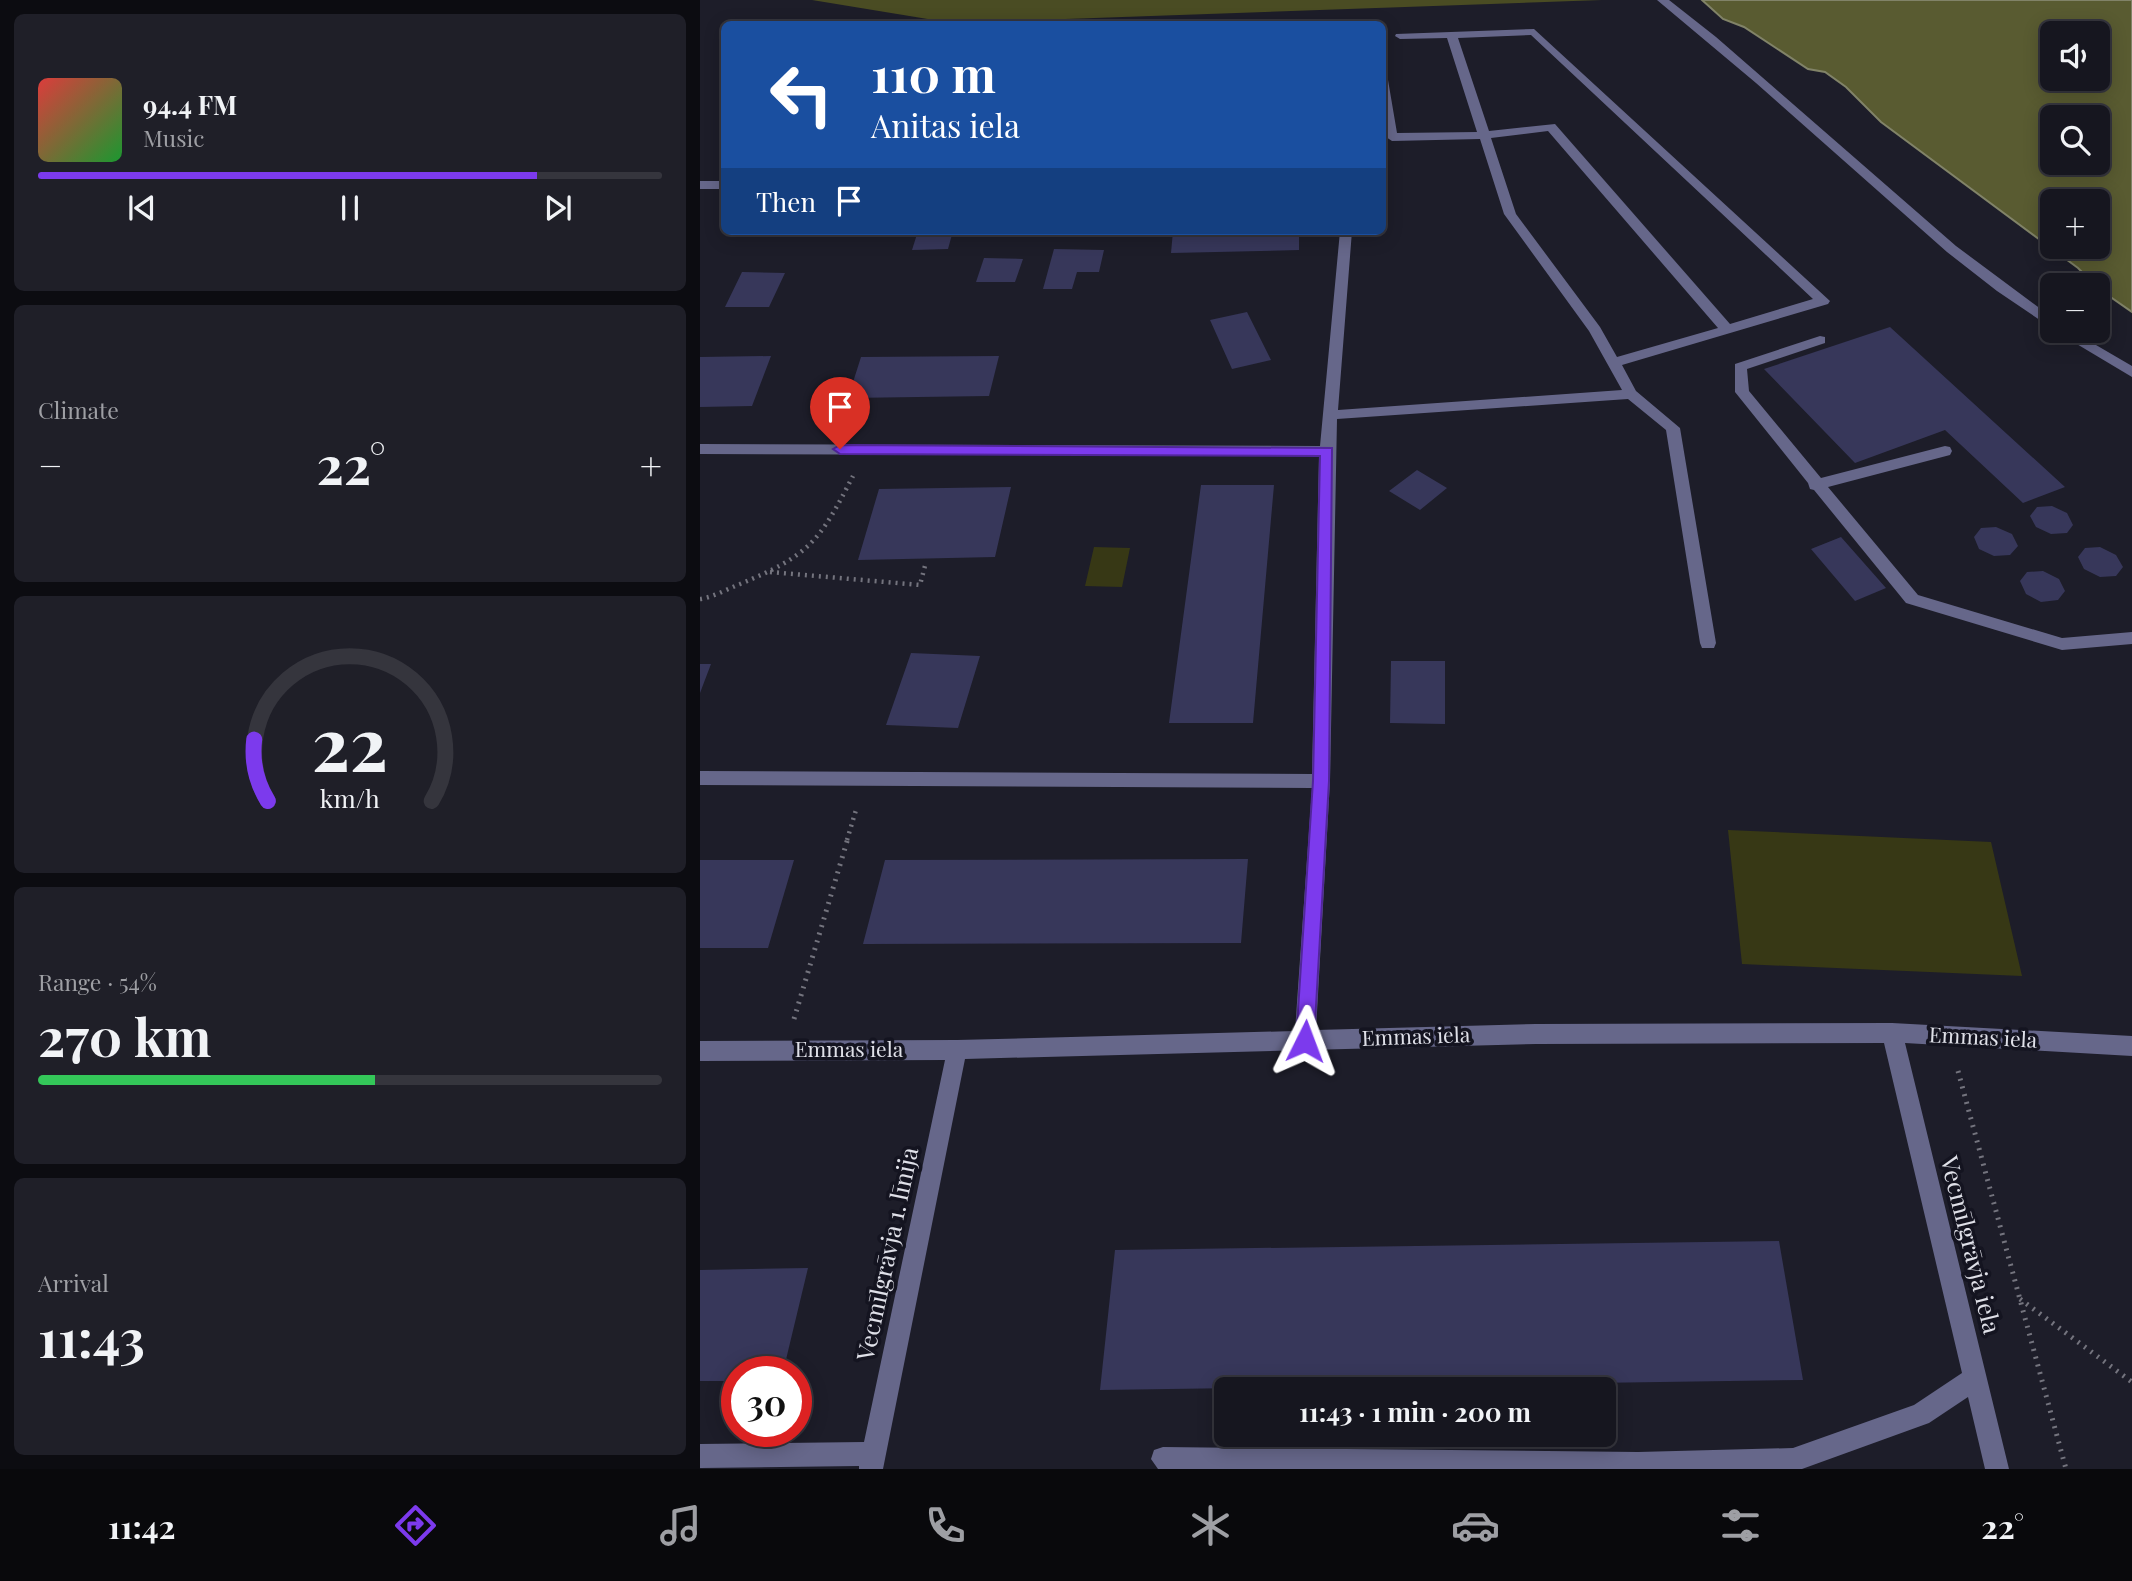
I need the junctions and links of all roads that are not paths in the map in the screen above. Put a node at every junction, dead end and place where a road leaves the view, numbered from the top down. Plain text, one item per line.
1 (1662, 0) edge
2 (1452, 34) junction
3 (1400, 36) dead end
4 (1386, 103) edge
5 (1485, 135) junction
6 (700, 185) edge
7 (721, 185) edge
8 (1346, 235) edge
9 (2040, 316) edge
10 (1727, 330) junction
11 (1820, 340) dead end
12 (2082, 343) edge
13 (1614, 363) junction
14 (2132, 372) edge
15 (1631, 394) junction
16 (1330, 415) junction
17 (700, 449) edge
18 (1327, 451) junction
19 (1945, 451) dead end
20 (1815, 485) junction
21 (2132, 638) edge
22 (1708, 643) dead end
23 (700, 778) edge
24 (1321, 781) junction
25 (1892, 1033) junction
26 (1305, 1041) junction
27 (2132, 1046) edge
28 (957, 1050) junction
29 (700, 1051) edge
30 (1976, 1377) junction
31 (700, 1456) edge
32 (1163, 1459) dead end
33 (872, 1461) edge
34 (1638, 1467) edge
35 (1997, 1469) edge

1 - 9 street
2 - 3 street
2 - 5 street
2 - 10 street
4 - 5 street
5 - 10 street
5 - 13 street
6 - 7 street
8 - 16 street
10 - 13 street
11 - 20 street
12 - 14 street
13 - 15 street
15 - 16 street
15 - 22 street
16 - 18 street
17 - 18 street
18 - 24 street
19 - 20 street
20 - 21 street
23 - 24 street
24 - 26 street
25 - 26 street, Emmas iela
25 - 27 street, Emmas iela
25 - 30 street, Vecmīlgrāvja iela
26 - 28 street, Emmas iela
28 - 29 street, Emmas iela
28 - 33 street, Vecmīlgrāvja 1. līnija
30 - 34 street
30 - 35 street, Vecmīlgrāvja iela
31 - 33 street
32 - 34 street

